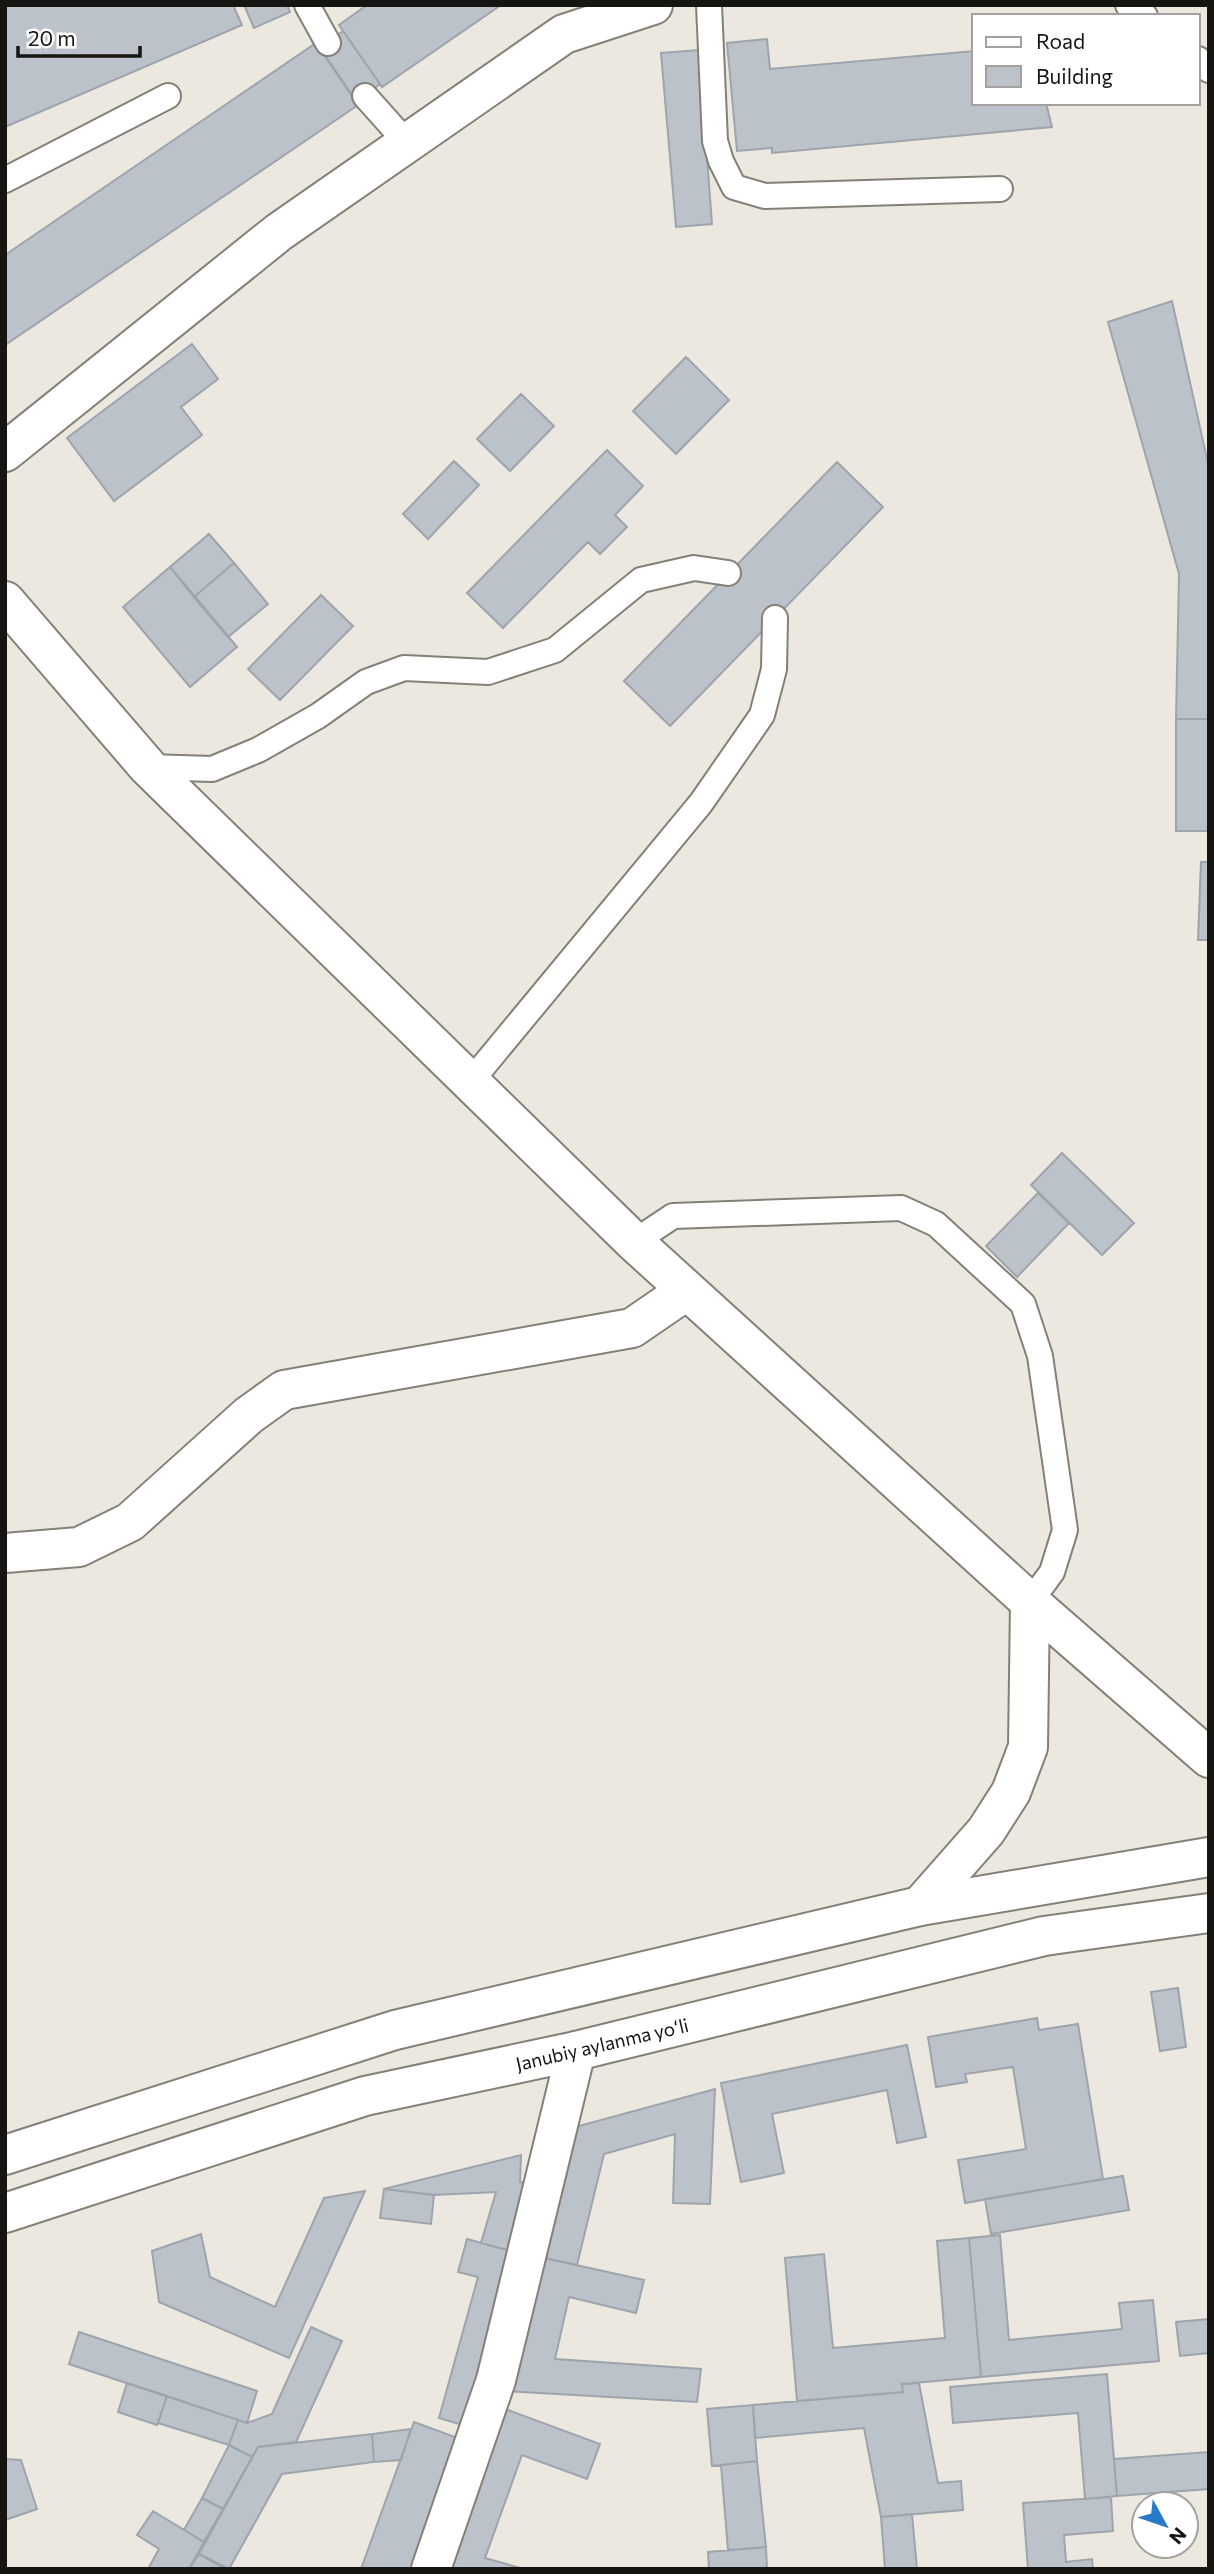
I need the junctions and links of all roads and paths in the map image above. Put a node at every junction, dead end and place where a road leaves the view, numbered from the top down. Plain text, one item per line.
1 (307, 5) edge
2 (653, 5) edge
3 (709, 5) edge
4 (328, 43) dead end
5 (168, 96) dead end
6 (365, 96) dead end
7 (407, 143) junction
8 (5, 180) edge
9 (1000, 189) dead end
10 (5, 452) edge
11 (728, 573) dead end
12 (5, 601) edge
13 (775, 618) dead end
14 (148, 767) junction
15 (471, 1081) junction
16 (634, 1242) junction
17 (686, 1291) junction
18 (5, 1553) edge
19 (1030, 1602) junction
20 (1209, 1758) edge
21 (1209, 1857) edge
22 (920, 1906) junction
23 (1209, 1913) edge
24 (576, 2051) junction
25 (5, 2155) edge
26 (5, 2213) edge
27 (431, 2569) edge

1 - 4 lane
2 - 7 main road
3 - 9 lane
5 - 8 lane
6 - 7 lane
7 - 10 main road
11 - 14 lane
12 - 14 main road
13 - 15 lane
14 - 15 main road
15 - 16 main road
16 - 17 main road
16 - 19 lane
17 - 18 main road
17 - 19 main road
19 - 20 main road
19 - 22 main road
21 - 22 main road
22 - 25 main road
23 - 24 main road, Janubiy aylanma yoʻli
24 - 26 main road, Janubiy aylanma yoʻli
24 - 27 main road

